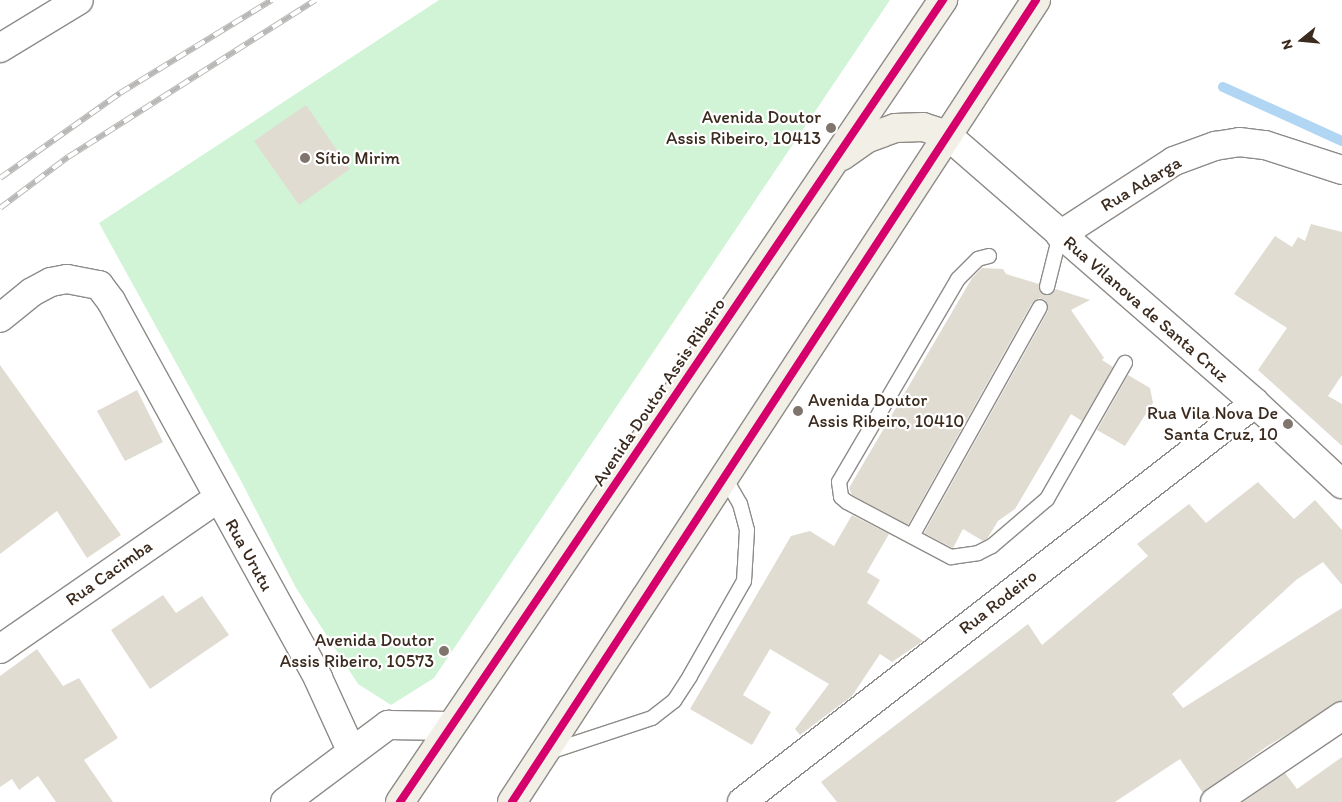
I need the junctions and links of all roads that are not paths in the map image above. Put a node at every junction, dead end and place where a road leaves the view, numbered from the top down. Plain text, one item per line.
1 (79, 0) edge
2 (943, 0) edge
3 (1036, 0) edge
4 (0, 48) edge
5 (947, 135) junction
6 (835, 161) junction
7 (1342, 170) edge
8 (1060, 235) junction
9 (989, 256) dead end
10 (1047, 286) dead end
11 (1040, 308) dead end
12 (0, 318) edge
13 (1125, 363) dead end
14 (1255, 403) junction
15 (724, 476) junction
16 (1342, 484) edge
17 (218, 498) junction
18 (912, 536) junction
19 (0, 649) edge
20 (1342, 716) edge
21 (449, 726) junction
22 (351, 750) junction
23 (543, 753) junction
24 (285, 802) edge
25 (400, 802) edge
26 (512, 802) edge
27 (742, 802) edge
28 (1215, 802) edge

1 - 4 street
2 - 6 main road, Avenida Doutor Assis Ribeiro
3 - 5 main road
5 - 6 main road
5 - 8 street, Rua Vilanova de Santa Cruz
5 - 15 main road
6 - 21 main road, Avenida Doutor Assis Ribeiro
7 - 8 street, Rua Adarga
8 - 10 lane
8 - 14 street, Rua Vilanova de Santa Cruz
9 - 18 lane
11 - 18 lane
12 - 17 street, Rua Urutu
13 - 18 lane
14 - 16 street, Rua Vilanova de Santa Cruz
14 - 27 street, Rua Rodeiro
15 - 23 main road
15 - 23 lane
17 - 19 street, Rua Cacimba
17 - 22 street, Rua Urutu
20 - 28 street
21 - 22 street
21 - 25 main road, Avenida Doutor Assis Ribeiro
22 - 24 street
23 - 26 main road

